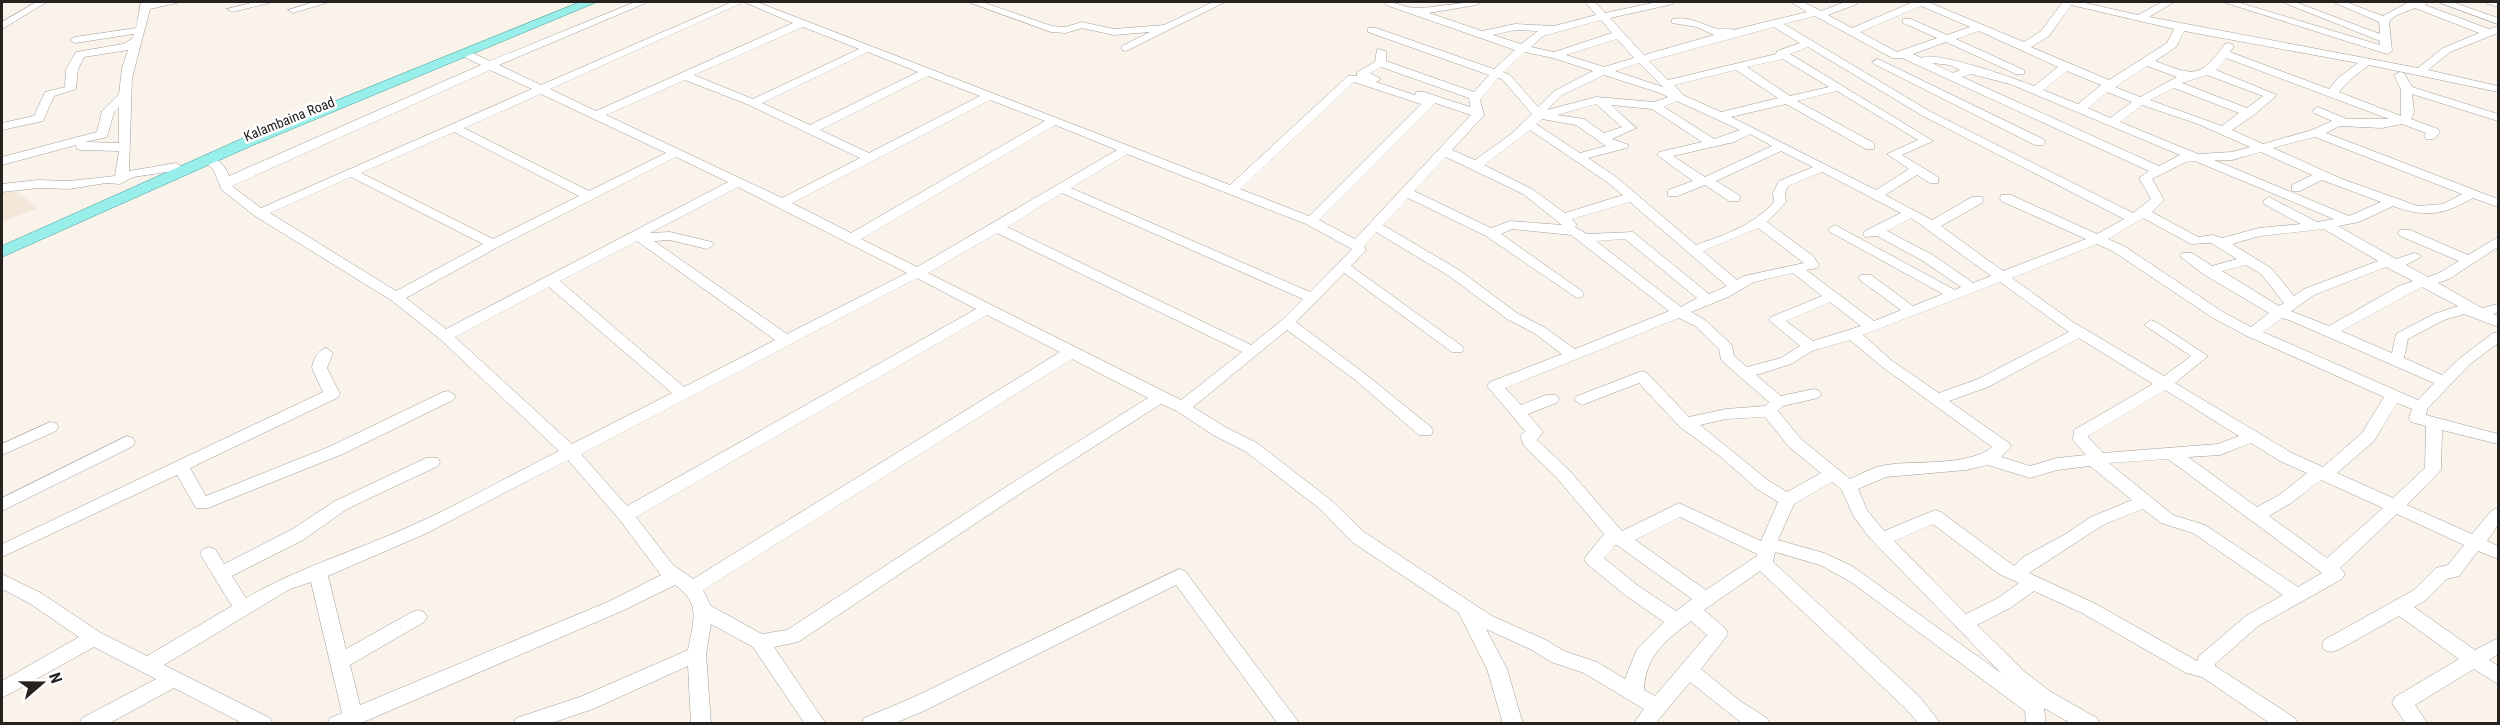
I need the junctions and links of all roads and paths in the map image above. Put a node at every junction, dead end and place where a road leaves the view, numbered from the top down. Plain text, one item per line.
1 (42, 2) edge
2 (176, 2) edge
3 (268, 2) edge
4 (324, 2) edge
5 (580, 2) edge
6 (591, 2) edge
7 (643, 2) edge
8 (739, 2) edge
9 (749, 2) edge
10 (973, 2) edge
11 (1220, 2) edge
12 (1476, 2) edge
13 (1590, 2) edge
14 (1670, 2) edge
15 (1796, 2) edge
16 (1853, 2) edge
17 (1920, 2) edge
18 (2069, 2) edge
19 (2169, 2) edge
20 (2228, 2) edge
21 (2286, 2) edge
22 (2338, 2) edge
23 (2387, 2) edge
24 (2443, 2) edge
25 (2492, 2) edge
26 (1390, 3) edge
27 (146, 4) edge
28 (2089, 4) edge
29 (2499, 4) edge
30 (2410, 6) edge
31 (232, 10) edge
32 (293, 10) dead end
33 (1415, 11) junction
34 (1818, 14) junction
35 (2318, 14) junction
36 (1605, 16) junction
37 (2140, 18) junction
38 (2384, 20) junction
39 (2427, 20) dead end
40 (1676, 21) dead end
41 (1907, 21) dead end
42 (2499, 21) edge
43 (802, 23) junction
44 (2303, 23) junction
45 (1777, 24) junction
46 (2, 26) edge
47 (2181, 26) junction
48 (1979, 27) junction
49 (1162, 28) junction
50 (1556, 28) junction
51 (1372, 30) dead end
52 (1740, 31) junction
53 (2494, 31) edge
54 (1851, 32) junction
55 (2289, 32) dead end
56 (1481, 34) junction
57 (139, 35) junction
58 (1621, 35) junction
59 (2236, 36) junction
60 (1946, 39) junction
61 (2384, 39) junction
62 (75, 40) dead end
63 (1810, 43) junction
64 (2020, 46) junction
65 (869, 48) junction
66 (1126, 48) dead end
67 (1524, 50) junction
68 (2387, 51) junction
69 (464, 52) junction
70 (1786, 53) junction
71 (2223, 53) junction
72 (1555, 55) junction
73 (1904, 56) junction
74 (1832, 57) junction
75 (1642, 59) junction
76 (2145, 61) junction
77 (1952, 62) junction
78 (2367, 62) junction
79 (491, 65) junction
80 (1737, 66) junction
81 (2390, 66) junction
82 (1849, 67) junction
83 (2065, 67) junction
84 (1970, 70) junction
85 (2208, 70) junction
86 (2421, 71) junction
87 (926, 72) junction
88 (1604, 72) junction
89 (2020, 72) dead end
90 (1496, 73) junction
91 (2400, 75) dead end
92 (686, 76) junction
93 (1818, 76) junction
94 (1954, 76) junction
95 (2187, 77) junction
96 (1587, 79) junction
97 (1668, 83) junction
98 (2174, 84) junction
99 (2497, 85) edge
100 (2108, 86) junction
101 (1837, 88) junction
102 (543, 89) junction
103 (2407, 89) junction
104 (2036, 90) junction
105 (2332, 94) junction
106 (125, 95) junction
107 (1945, 95) junction
108 (988, 96) junction
109 (1476, 97) junction
110 (1680, 98) junction
111 (1787, 99) junction
112 (1603, 101) junction
113 (2140, 101) junction
114 (753, 103) junction
115 (1655, 106) junction
116 (1914, 106) junction
117 (2080, 110) junction
118 (2318, 111) dead end
119 (2250, 112) junction
120 (1477, 113) junction
121 (1927, 114) junction
122 (597, 116) junction
123 (1719, 116) junction
124 (1536, 117) junction
125 (2499, 118) edge
126 (1056, 120) junction
127 (2405, 120) junction
128 (2343, 121) junction
129 (1895, 122) junction
130 (2112, 122) junction
131 (2, 126) edge
132 (453, 127) junction
133 (810, 130) junction
134 (1750, 130) junction
135 (2224, 130) junction
136 (2316, 133) junction
137 (2430, 136) dead end
138 (1603, 138) junction
139 (2039, 142) dead end
140 (1711, 143) junction
141 (60, 146) junction
142 (1781, 146) junction
143 (1870, 146) dead end
144 (123, 147) junction
145 (1128, 148) junction
146 (2265, 148) junction
147 (1444, 152) junction
148 (675, 153) junction
149 (1580, 157) junction
150 (870, 158) junction
151 (2200, 158) junction
152 (207, 159) junction
153 (2, 161) edge
154 (1475, 166) junction
155 (176, 167) junction
156 (1824, 167) junction
157 (1916, 170) junction
158 (2158, 170) junction
159 (350, 172) junction
160 (2324, 174) junction
161 (120, 180) junction
162 (1934, 180) dead end
163 (1705, 181) junction
164 (736, 183) junction
165 (225, 185) junction
166 (2, 188) edge
167 (2296, 188) dead end
168 (1064, 189) junction
169 (1232, 190) junction
170 (1406, 192) junction
171 (1673, 193) dead end
172 (2473, 193) junction
173 (1876, 195) junction
174 (588, 196) junction
175 (1631, 198) junction
176 (1734, 198) dead end
177 (2006, 198) dead end
178 (1977, 200) dead end
179 (2497, 200) edge
180 (2269, 201) dead end
181 (2391, 202) junction
182 (782, 203) junction
183 (260, 213) junction
184 (1911, 213) junction
185 (2138, 216) junction
186 (2347, 220) junction
187 (1311, 221) junction
188 (1757, 221) junction
189 (1565, 223) junction
190 (1374, 225) junction
191 (2320, 225) junction
192 (1932, 226) junction
193 (998, 228) junction
194 (1835, 228) dead end
195 (1876, 230) junction
196 (1491, 233) junction
197 (2405, 233) dead end
198 (639, 237) junction
199 (853, 238) junction
200 (1585, 238) junction
201 (2099, 239) junction
202 (1857, 240) junction
203 (2499, 242) edge
204 (2222, 243) junction
205 (494, 244) junction
206 (1357, 244) junction
207 (707, 245) dead end
208 (2, 246) edge
209 (1693, 250) junction
210 (2, 252) edge
211 (2187, 256) dead end
212 (2414, 257) dead end
213 (2248, 260) junction
214 (2469, 260) junction
215 (2390, 264) junction
216 (1344, 267) junction
217 (1797, 270) junction
218 (2208, 271) junction
219 (918, 272) junction
220 (2002, 277) junction
221 (1866, 278) dead end
222 (552, 282) junction
223 (2423, 283) junction
224 (1736, 286) junction
225 (1972, 288) junction
226 (1577, 294) dead end
227 (1954, 295) junction
228 (1833, 296) junction
229 (396, 297) junction
230 (1313, 298) junction
231 (1707, 299) junction
232 (988, 308) junction
233 (2499, 308) edge
234 (2285, 310) junction
235 (1683, 311) junction
236 (1911, 311) junction
237 (2480, 313) junction
238 (1287, 323) junction
239 (2499, 323) edge
240 (2151, 325) dead end
241 (1871, 326) junction
242 (2080, 332) junction
243 (2332, 332) junction
244 (2252, 333) junction
245 (1853, 334) junction
246 (445, 336) junction
247 (2499, 336) edge
248 (785, 340) junction
249 (1811, 347) junction
250 (1457, 349) dead end
251 (1073, 351) junction
252 (326, 352) dead end
253 (1254, 352) junction
254 (1573, 354) junction
255 (2396, 359) junction
256 (1746, 373) junction
257 (2445, 382) junction
258 (2164, 384) junction
259 (682, 393) junction
260 (1813, 394) dead end
261 (448, 396) dead end
262 (2393, 396) junction
263 (1160, 398) junction
264 (1551, 399) dead end
265 (1939, 399) junction
266 (1582, 400) dead end
267 (1183, 407) junction
268 (1773, 407) junction
269 (2420, 407) junction
270 (1519, 412) junction
271 (1686, 423) junction
272 (2434, 423) junction
273 (50, 427) dead end
274 (1425, 431) dead end
275 (2251, 437) junction
276 (2498, 438) edge
277 (127, 442) dead end
278 (2, 450) edge
279 (571, 453) junction
280 (2174, 454) junction
281 (1988, 459) junction
282 (2096, 460) junction
283 (432, 462) dead end
284 (180, 465) junction
285 (1833, 473) junction
286 (2322, 473) junction
287 (1848, 486) junction
288 (1787, 500) junction
289 (2145, 501) junction
290 (2, 505) edge
291 (2395, 506) junction
292 (2499, 514) edge
293 (625, 515) junction
294 (2256, 516) junction
295 (1617, 537) junction
296 (1882, 539) junction
297 (2476, 542) junction
298 (2, 551) edge
299 (1766, 553) junction
300 (2499, 553) edge
301 (209, 554) dead end
302 (2326, 567) junction
303 (318, 573) junction
304 (220, 574) junction
305 (674, 577) junction
306 (2024, 579) junction
307 (2, 581) edge
308 (693, 588) junction
309 (2297, 596) junction
310 (2400, 607) junction
311 (243, 608) junction
312 (1466, 608) junction
313 (704, 611) junction
314 (1692, 611) junction
315 (418, 618) dead end
316 (1964, 623) junction
317 (94, 638) junction
318 (760, 642) junction
319 (1985, 643) junction
320 (2331, 645) dead end
321 (2499, 645) edge
322 (697, 654) junction
323 (1964, 656) junction
324 (2475, 660) junction
325 (340, 661) junction
326 (147, 666) junction
327 (1688, 670) junction
328 (2206, 670) junction
329 (2499, 676) edge
330 (173, 680) junction
331 (2, 690) edge
332 (1634, 694) junction
333 (2032, 705) edge
334 (1656, 706) junction
335 (345, 720) edge
336 (89, 723) edge
337 (263, 723) edge
338 (524, 723) edge
339 (701, 723) edge
340 (816, 723) edge
341 (871, 723) edge
342 (1290, 723) edge
343 (1513, 723) edge
344 (1643, 723) edge
345 (1760, 723) edge
346 (1931, 723) edge
347 (2090, 723) edge
348 (2288, 723) edge
349 (2418, 723) edge

1 - 46 street
2 - 27 street
3 - 31 street
4 - 32 street
5 - 155 main road, Kalambaina Road
6 - 69 main road
7 - 79 street
8 - 102 street
9 - 43 street
10 - 49 street
11 - 49 street
12 - 33 street
13 - 36 street
14 - 36 street
15 - 34 street
16 - 34 street
17 - 48 street
17 - 54 street
18 - 28 street
18 - 64 street
19 - 37 street
20 - 44 street
21 - 35 street
22 - 38 street
23 - 30 street
24 - 42 street
25 - 29 street
26 - 33 street
27 - 57 street
28 - 37 street
30 - 38 street
30 - 39 street
30 - 53 street
33 - 56 street
34 - 45 street
34 - 54 street
35 - 44 street
35 - 61 street
36 - 50 street
36 - 58 street
37 - 47 street
38 - 61 street
40 - 52 street
41 - 60 street
43 - 65 street
43 - 92 street
44 - 55 street
44 - 68 street
45 - 52 street
45 - 63 street
47 - 59 street
47 - 76 street
48 - 60 street
48 - 64 street
49 - 66 street
50 - 56 street
50 - 67 street
51 - 90 street
52 - 75 street
53 - 86 street
54 - 73 street
56 - 67 street
57 - 62 street
57 - 106 street
57 - 131 street
58 - 72 street
58 - 75 street
59 - 71 street
59 - 78 street
60 - 73 street
60 - 77 street
60 - 89 street
61 - 68 street
63 - 70 street
63 - 74 street
64 - 83 street
65 - 87 street
65 - 114 street
67 - 72 street
67 - 90 street
68 - 81 street
69 - 79 street
69 - 152 main road
70 - 74 street
70 - 80 street
70 - 93 street
71 - 85 street
71 - 105 street
72 - 88 street
73 - 77 street
73 - 94 street
73 - 107 street
74 - 82 street
75 - 88 street
75 - 97 street
76 - 95 street
76 - 100 street
77 - 84 street
78 - 81 street
78 - 105 street
79 - 102 street
79 - 165 street
80 - 97 street
80 - 111 street
81 - 86 street
82 - 93 street
82 - 116 street
83 - 100 street
83 - 104 street
84 - 94 street
84 - 104 street
85 - 95 street
85 - 119 street
86 - 99 street
87 - 108 street
87 - 133 street
88 - 96 street
88 - 110 street
90 - 109 street
90 - 124 street
91 - 103 street
92 - 114 street
92 - 122 street
93 - 101 street
94 - 158 street
95 - 98 street
96 - 112 street
96 - 124 street
97 - 110 street
98 - 113 street
98 - 119 street
100 - 113 street
100 - 117 street
101 - 111 street
101 - 129 street
102 - 122 street
102 - 132 street
103 - 125 street
103 - 127 street
104 - 117 street
105 - 127 street
106 - 141 street
106 - 144 street
107 - 116 street
107 - 139 street
108 - 126 street
108 - 150 street
109 - 120 street
109 - 120 street
110 - 115 street
110 - 123 street
111 - 123 street
111 - 143 street
112 - 115 street
112 - 124 street
112 - 138 street
113 - 130 street
113 - 135 street
114 - 133 street
115 - 140 street
116 - 121 street
117 - 130 street
118 - 128 street
119 - 135 street
120 - 147 street
121 - 129 street
121 - 185 street
122 - 148 street
123 - 134 street
124 - 138 street
124 - 149 street
124 - 154 street
126 - 145 street
126 - 199 street
127 - 128 street
127 - 137 street
128 - 136 street
129 - 157 street
130 - 151 street
132 - 159 street
132 - 174 street
133 - 150 street
134 - 140 street
134 - 142 street
135 - 146 street
136 - 146 street
136 - 172 street
138 - 149 street
140 - 163 street
141 - 144 street
141 - 153 street
142 - 156 street
142 - 163 street
144 - 161 street
145 - 168 street
145 - 169 street
146 - 151 street
146 - 160 street
147 - 154 street
147 - 170 street
148 - 164 street
148 - 174 street
149 - 175 street
150 - 182 street
151 - 158 street
151 - 186 street
152 - 165 street
152 - 210 main road
154 - 189 street
155 - 161 street
155 - 208 main road, Kalambaina Road
156 - 173 street
156 - 188 street
157 - 162 street
157 - 173 street
158 - 185 street
159 - 183 street
159 - 205 street
160 - 167 street
160 - 181 street
161 - 166 street
163 - 171 street
163 - 176 street
164 - 182 street
164 - 198 street
165 - 183 street
168 - 193 street
168 - 230 street
169 - 187 street
169 - 187 street
170 - 190 street
170 - 196 street
172 - 179 street
172 - 181 street
173 - 184 street
174 - 205 street
175 - 189 street
175 - 209 street
177 - 201 street
178 - 192 street
180 - 191 street
181 - 186 street
182 - 199 street
183 - 229 street
184 - 192 street
184 - 195 street
185 - 201 street
185 - 204 street
186 - 191 street
187 - 206 street
188 - 209 street
188 - 217 street
189 - 196 street
189 - 200 street
190 - 206 street
190 - 254 street
191 - 204 street
191 - 215 street
192 - 220 street
193 - 219 street
193 - 253 street
194 - 202 street
195 - 202 street
195 - 225 street
196 - 226 street
197 - 214 street
198 - 207 street
198 - 222 street
198 - 248 street
199 - 219 street
200 - 231 street
200 - 235 street
201 - 220 street
201 - 244 street
202 - 227 street
203 - 214 street
204 - 213 street
205 - 229 street
206 - 216 street
209 - 224 street
211 - 218 street
212 - 215 street
213 - 218 street
213 - 234 street
214 - 223 street
215 - 223 street
215 - 234 street
216 - 230 street
216 - 250 street
217 - 224 street
217 - 228 street
218 - 234 street
219 - 232 street
219 - 248 street
220 - 225 street
220 - 242 street
221 - 236 street
222 - 246 street
222 - 259 street
223 - 237 street
223 - 243 street
224 - 231 street
225 - 227 street
227 - 236 street
228 - 241 street
228 - 249 street
229 - 246 street
230 - 238 street
231 - 235 street
232 - 251 street
232 - 293 street
233 - 237 street
234 - 243 street
234 - 244 street
235 - 254 street
235 - 256 street
236 - 241 street
237 - 239 street
237 - 255 street
238 - 253 street
238 - 274 street
240 - 258 street
241 - 245 street
242 - 258 street
242 - 265 street
243 - 255 street
244 - 262 street
245 - 249 street
245 - 265 street
246 - 279 street
247 - 257 street
248 - 259 street
249 - 256 street
251 - 263 street
251 - 308 street
252 - 284 street
253 - 267 street
254 - 270 street
255 - 257 street
256 - 268 street
257 - 269 street
258 - 275 street
258 - 282 street
259 - 279 street
260 - 268 street
261 - 284 street
262 - 269 street
262 - 286 street
263 - 267 street
263 - 318 street
264 - 270 street
265 - 281 street
266 - 271 street
267 - 312 street
268 - 271 street
268 - 285 street
269 - 272 street
270 - 295 street
271 - 288 street
272 - 276 street
272 - 291 street
273 - 278 street
275 - 280 street
275 - 286 street
277 - 290 street
279 - 293 street
279 - 303 street
280 - 282 street
280 - 294 street
281 - 282 street
281 - 287 street
282 - 289 street
283 - 304 street
284 - 298 street
285 - 287 street
285 - 288 street
286 - 291 street
286 - 294 street
287 - 296 street
288 - 299 street
289 - 306 street
289 - 309 street
291 - 297 street
291 - 302 street
292 - 297 street
293 - 305 street
294 - 302 street
295 - 299 street
295 - 314 street
295 - 314 street
296 - 306 street
296 - 316 street
297 - 300 street
297 - 310 street
299 - 314 street
299 - 323 street
299 - 346 street
301 - 304 street
302 - 309 street
303 - 311 street
303 - 325 street
304 - 311 street
305 - 308 street
305 - 335 street
306 - 316 street
306 - 328 street
307 - 317 street
308 - 313 street
309 - 328 street
310 - 320 street
310 - 324 street
311 - 326 street
312 - 332 street
312 - 343 street
313 - 318 street
313 - 322 street
314 - 327 street
314 - 332 street
315 - 325 street
316 - 319 street
317 - 326 street
317 - 331 street
318 - 340 street
319 - 323 street
319 - 333 street
321 - 324 street
322 - 338 street
322 - 339 street
323 - 333 street
324 - 329 street
324 - 349 street
325 - 335 street
326 - 330 street
327 - 334 street
327 - 345 street
328 - 348 street
330 - 336 street
330 - 337 street
332 - 334 street
333 - 347 street
334 - 344 street
341 - 342 street

